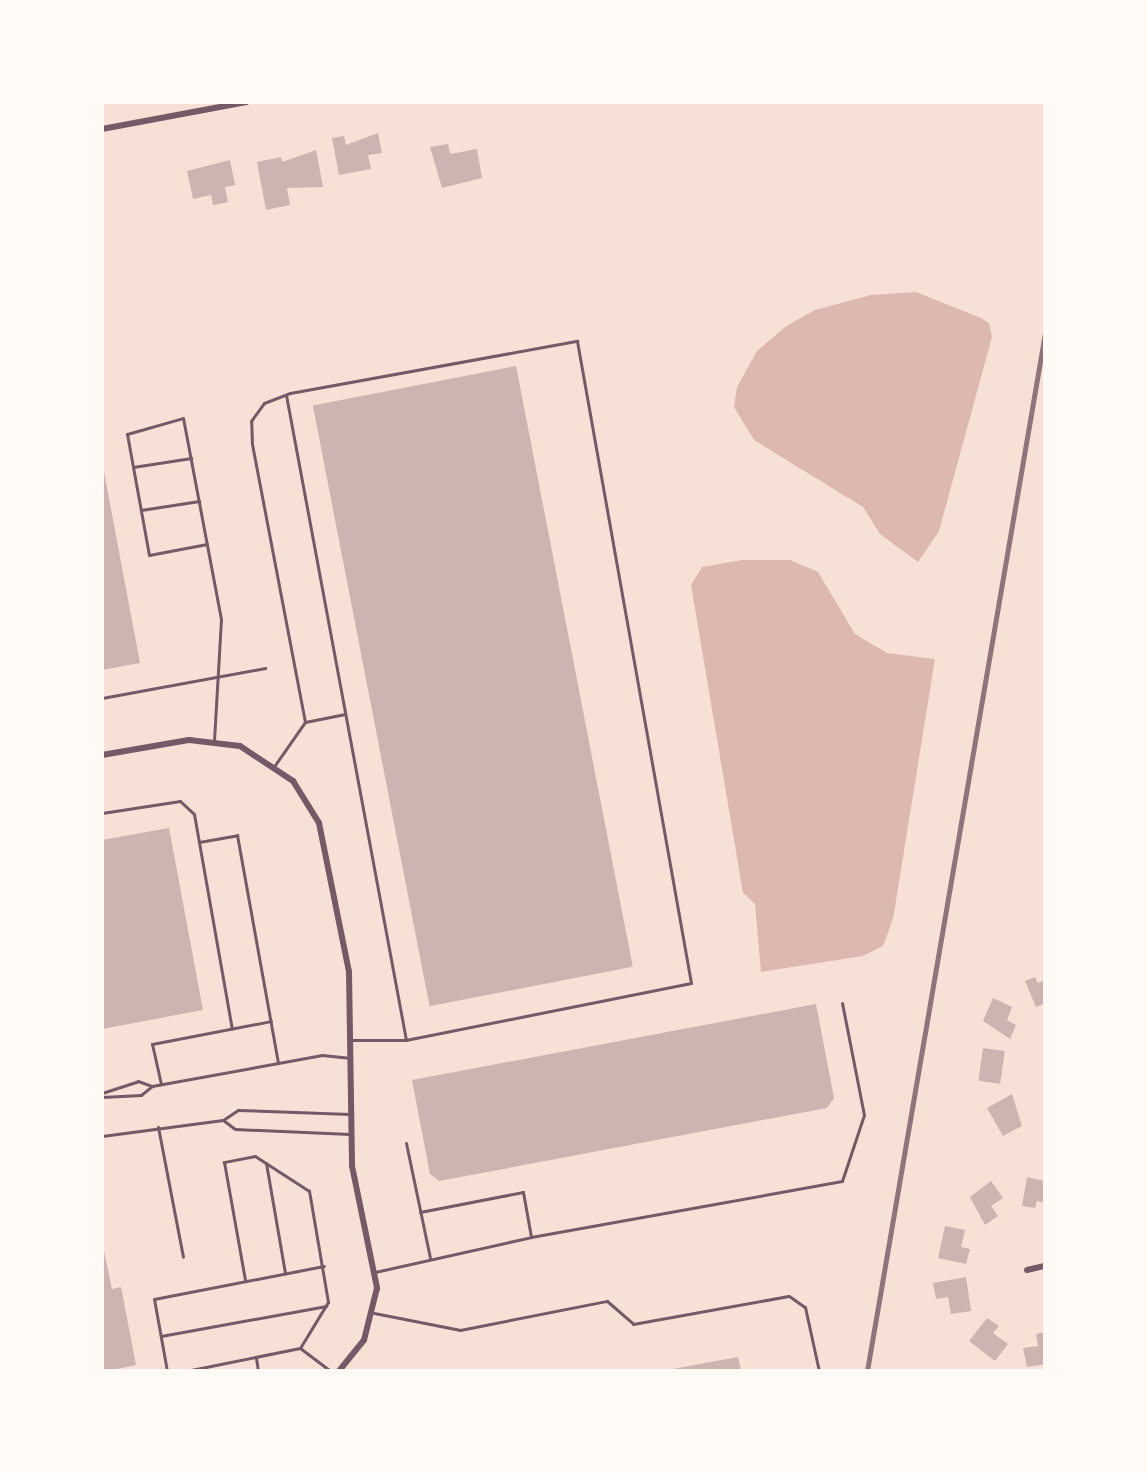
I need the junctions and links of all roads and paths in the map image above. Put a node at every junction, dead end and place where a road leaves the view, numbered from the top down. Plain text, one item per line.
1 (246, 102) edge
2 (102, 129) edge
3 (286, 394) junction
4 (191, 458) junction
5 (133, 467) junction
6 (199, 501) junction
7 (141, 510) junction
8 (207, 544) junction
9 (265, 668) dead end
10 (221, 676) junction
11 (102, 698) edge
12 (345, 714) junction
13 (305, 722) junction
14 (214, 741) junction
15 (102, 755) edge
16 (275, 765) junction
17 (102, 813) edge
18 (199, 843) junction
19 (842, 1003) dead end
20 (271, 1021) junction
21 (232, 1029) junction
22 (353, 1040) junction
23 (406, 1040) junction
24 (352, 1058) junction
25 (278, 1063) junction
26 (161, 1084) junction
27 (152, 1086) junction
28 (102, 1093) edge
29 (102, 1097) edge
30 (350, 1114) junction
31 (223, 1120) junction
32 (158, 1127) junction
33 (351, 1134) junction
34 (102, 1136) edge
35 (406, 1143) dead end
36 (266, 1163) junction
37 (420, 1212) junction
38 (531, 1237) junction
39 (183, 1257) dead end
40 (429, 1258) junction
41 (324, 1266) junction
42 (1045, 1266) edge
43 (1027, 1270) dead end
44 (375, 1272) junction
45 (285, 1273) junction
46 (246, 1280) junction
47 (326, 1306) junction
48 (374, 1313) junction
49 (161, 1336) junction
50 (300, 1348) junction
51 (256, 1358) junction
52 (167, 1371) edge
53 (186, 1371) edge
54 (258, 1371) edge
55 (331, 1371) edge
56 (339, 1371) edge
57 (819, 1371) edge

1 - 2 street
3 - 12 lane
3 - 13 lane
3 - 23 lane
4 - 5 lane
4 - 5 lane
4 - 6 lane
5 - 7 lane
6 - 7 lane
6 - 8 lane
7 - 8 lane
8 - 10 lane
9 - 10 lane
10 - 11 lane
10 - 14 lane
12 - 13 lane
12 - 23 lane
13 - 16 lane
14 - 15 street
14 - 16 street
16 - 22 street
17 - 18 lane
18 - 20 lane
18 - 21 lane
19 - 38 lane
20 - 21 lane
20 - 25 lane
21 - 26 lane
22 - 23 lane
22 - 24 street
24 - 25 lane
24 - 30 street
25 - 26 lane
26 - 27 lane
27 - 28 lane
27 - 29 lane
30 - 31 lane
30 - 33 street
31 - 32 lane
31 - 33 lane
32 - 34 lane
32 - 39 lane
33 - 44 street
35 - 37 lane
36 - 41 lane
36 - 45 lane
36 - 46 lane
37 - 38 lane
37 - 40 lane
38 - 40 lane
40 - 44 lane
41 - 45 lane
41 - 47 lane
42 - 43 street
44 - 48 street
45 - 46 lane
46 - 49 lane
47 - 49 lane
47 - 50 lane
48 - 56 street
48 - 57 lane
49 - 52 lane
50 - 51 lane
50 - 55 lane
51 - 53 lane
51 - 54 lane

